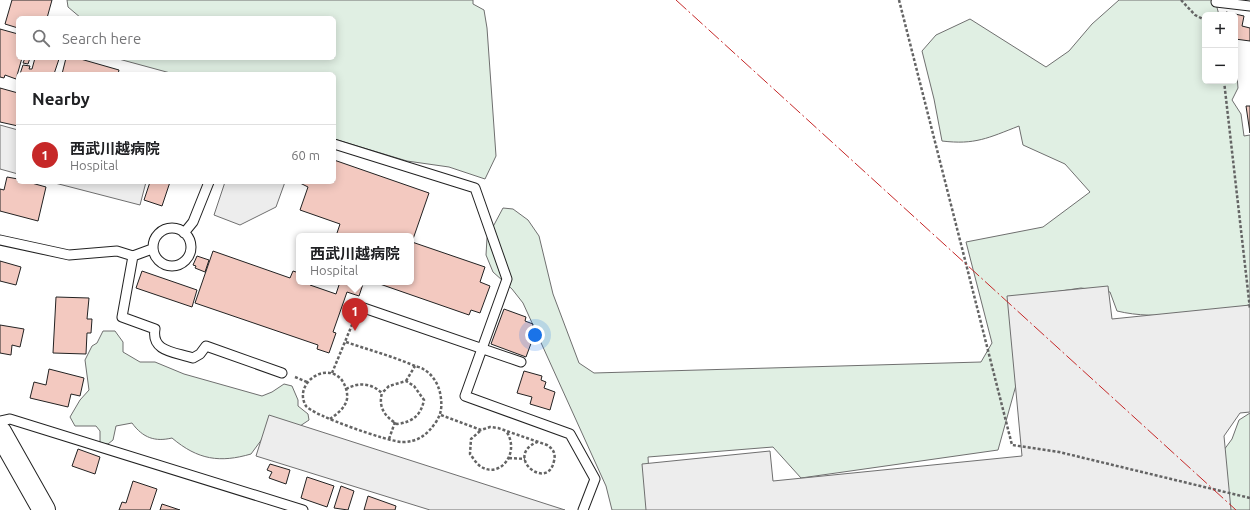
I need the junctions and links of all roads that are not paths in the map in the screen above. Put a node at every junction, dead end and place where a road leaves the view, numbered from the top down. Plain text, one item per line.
1 (1216, 2) dead end
2 (1250, 6) edge
3 (336, 145) edge
4 (208, 184) edge
5 (184, 233) junction
6 (0, 240) edge
7 (152, 249) junction
8 (133, 256) junction
9 (358, 306) road end
10 (482, 348) junction
11 (521, 362) dead end
12 (282, 373) dead end
13 (0, 421) edge
14 (0, 432) edge
15 (44, 510) edge
16 (304, 510) edge
17 (583, 510) edge

1 - 2 lane
3 - 10 lane
4 - 5 lane
5 - 7 lane
5 - 7 lane
6 - 8 lane
7 - 8 lane
8 - 12 lane
9 - 10 lane
10 - 11 lane
10 - 17 lane
13 - 16 lane
14 - 15 main road

